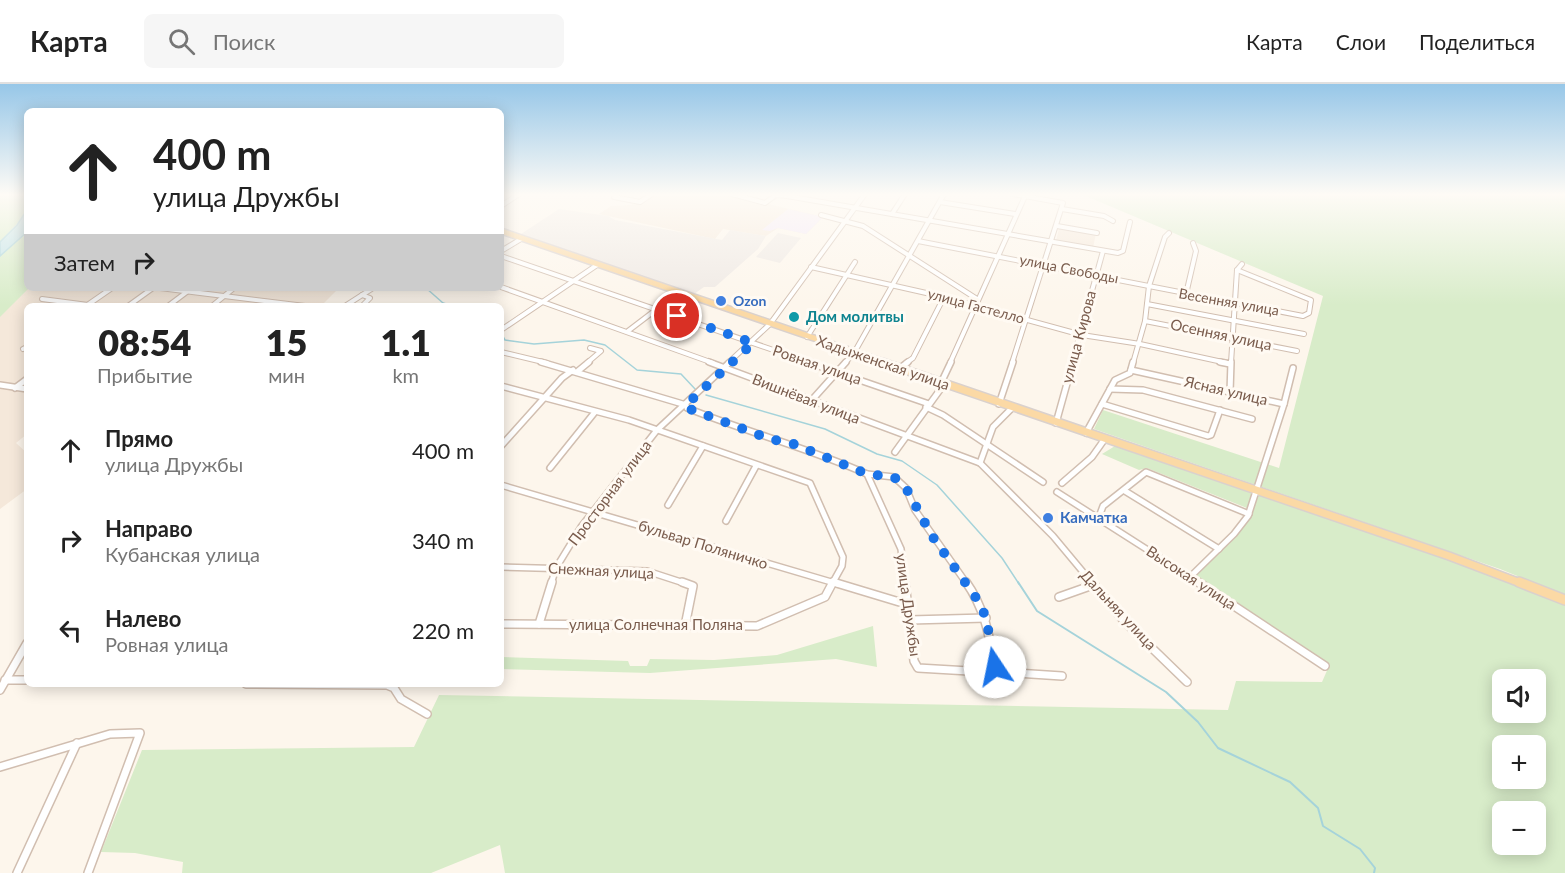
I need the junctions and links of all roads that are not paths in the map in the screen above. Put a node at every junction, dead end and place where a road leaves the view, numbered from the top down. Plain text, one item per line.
1 (837, 231) edge
2 (870, 231) edge
3 (924, 231) edge
4 (987, 231) edge
5 (1007, 231) edge
6 (1056, 231) edge
7 (1089, 231) edge
8 (1128, 231) edge
9 (504, 232) edge
10 (1097, 232) dead end
11 (1169, 233) dead end
12 (1006, 234) junction
13 (521, 239) junction
14 (918, 241) junction
15 (1053, 243) junction
16 (1193, 243) dead end
17 (504, 249) edge
18 (1103, 251) junction
19 (908, 255) junction
20 (997, 255) junction
21 (504, 257) edge
22 (855, 262) dead end
23 (1242, 264) dead end
24 (597, 265) junction
25 (1045, 265) junction
26 (811, 267) junction
27 (1237, 270) junction
28 (1095, 274) junction
29 (848, 275) junction
30 (574, 280) junction
31 (893, 285) junction
32 (1149, 286) junction
33 (504, 288) edge
34 (108, 291) edge
35 (149, 291) edge
36 (189, 291) edge
37 (196, 291) edge
38 (231, 291) edge
39 (368, 291) edge
40 (678, 293) junction
41 (1186, 294) junction
42 (362, 295) junction
43 (225, 296) junction
44 (944, 297) junction
45 (42, 299) dead end
46 (977, 299) junction
47 (542, 301) junction
48 (1233, 302) junction
49 (72, 303) edge
50 (90, 303) edge
51 (132, 303) edge
52 (172, 303) edge
53 (216, 303) edge
54 (281, 303) edge
55 (350, 303) edge
56 (365, 303) edge
57 (1147, 304) junction
58 (977, 306) junction
59 (658, 309) junction
60 (1026, 319) junction
61 (1232, 320) junction
62 (1145, 321) junction
63 (770, 324) junction
64 (504, 328) edge
65 (628, 331) junction
66 (1082, 334) junction
67 (1304, 334) dead end
68 (807, 337) junction
69 (1232, 339) junction
70 (753, 343) junction
71 (1140, 344) junction
72 (590, 348) dead end
73 (1297, 351) dead end
74 (504, 353) edge
75 (854, 353) junction
76 (1230, 364) junction
77 (1293, 368) dead end
78 (725, 369) junction
79 (899, 369) junction
80 (1131, 370) junction
81 (575, 371) junction
82 (837, 372) junction
83 (24, 381) edge
84 (941, 383) junction
85 (0, 385) edge
86 (504, 387) edge
87 (15, 388) junction
88 (24, 389) edge
89 (1110, 389) junction
90 (1230, 392) junction
91 (546, 398) junction
92 (811, 401) junction
93 (999, 404) junction
94 (1102, 404) junction
95 (686, 405) junction
96 (928, 405) junction
97 (1284, 405) junction
98 (1012, 408) junction
99 (1220, 410) junction
100 (595, 411) junction
101 (1252, 418) dead end
102 (1056, 423) junction
103 (657, 430) junction
104 (1086, 433) junction
105 (1208, 436) joint
106 (906, 437) junction
107 (1104, 440) junction
108 (504, 443) edge
109 (986, 444) junction
110 (703, 446) junction
111 (895, 452) dead end
112 (980, 462) junction
113 (756, 466) junction
114 (550, 468) dead end
115 (867, 474) junction
116 (1043, 482) dead end
117 (1062, 483) dead end
118 (504, 486) edge
119 (1125, 491) junction
120 (1057, 492) dead end
121 (1261, 494) junction
122 (669, 504) dead end
123 (594, 512) junction
124 (1249, 514) junction
125 (1099, 517) junction
126 (726, 521) dead end
127 (1053, 536) joint
128 (1219, 549) junction
129 (504, 567) edge
130 (556, 568) junction
131 (1190, 577) junction
132 (834, 584) junction
133 (1093, 585) junction
134 (1059, 597) dead end
135 (1565, 600) edge
136 (906, 604) junction
137 (986, 618) junction
138 (910, 620) junction
139 (504, 624) edge
140 (539, 624) junction
141 (685, 626) junction
142 (24, 648) edge
143 (1325, 666) dead end
144 (986, 672) dead end
145 (1062, 676) dead end
146 (5, 680) junction
147 (24, 680) edge
148 (1187, 682) dead end
149 (381, 687) edge
150 (0, 690) edge
151 (427, 714) dead end
152 (140, 733) joint
153 (77, 743) junction
154 (0, 767) edge
155 (17, 873) edge
156 (88, 873) edge

1 - 26 street, Просторная улица
2 - 19 street
3 - 14 street
4 - 12 street
5 - 12 street
6 - 15 street
7 - 10 street
8 - 18 street
9 - 13 main road, Хадыженская улица
11 - 32 street
12 - 15 street
12 - 20 street
13 - 17 street
13 - 24 main road, Хадыженская улица
14 - 19 street
14 - 20 street, улица Свободы
15 - 18 street
15 - 25 street
16 - 41 street
18 - 28 street, улица Кирова
19 - 31 street
19 - 46 street
20 - 25 street, улица Свободы
20 - 46 street
21 - 30 street, Ровная улица
22 - 29 street
23 - 27 street
24 - 30 street
24 - 40 main road, Хадыженская улица
25 - 28 street, улица Свободы
25 - 60 street
26 - 29 street, улица Гастелло
26 - 63 street, Просторная улица
27 - 48 street
27 - 48 street, Весенняя улица
28 - 32 street, улица Свободы
28 - 66 street, улица Кирова
29 - 31 street, улица Гастелло
29 - 68 street
30 - 47 street
30 - 59 street, Ровная улица
31 - 44 street, улица Гастелло
31 - 75 street
32 - 41 street, Весенняя улица
32 - 57 street
33 - 47 street, Вишнёвая улица
34 - 50 street
35 - 51 street
36 - 52 street
37 - 43 street
38 - 43 street
39 - 42 street
40 - 59 street
40 - 63 main road, Хадыженская улица
41 - 48 street, Весенняя улица
42 - 55 street
42 - 56 street
43 - 53 street
43 - 54 street
44 - 58 street, улица Гастелло
44 - 79 street
45 - 49 street
46 - 58 street
47 - 64 street
47 - 65 street, Вишнёвая улица
48 - 61 street
57 - 61 street
57 - 62 street
58 - 60 street, улица Гастелло
58 - 84 street
59 - 65 street
59 - 70 street, Ровная улица
60 - 66 street, улица Гастелло
60 - 93 street
61 - 67 street
61 - 69 street
62 - 69 street, Осенняя улица
62 - 71 street
63 - 68 main road, Хадыженская улица
63 - 70 street, Просторная улица
65 - 78 street, Вишнёвая улица
66 - 71 street, улица Гастелло
66 - 102 street, улица Кирова
68 - 75 main road, Хадыженская улица
69 - 73 street, Осенняя улица
69 - 76 street
70 - 78 street, Просторная улица
70 - 82 street, Ровная улица
71 - 76 street, улица Гастелло
71 - 80 street
72 - 81 street
74 - 81 street
75 - 79 main road, Хадыженская улица
75 - 82 street
76 - 90 street
77 - 97 street, Ясная улица
78 - 92 street, Вишнёвая улица
78 - 95 street, Просторная улица
79 - 84 main road, Хадыженская улица
80 - 89 street
80 - 90 street, Ясная улица
81 - 91 street
81 - 95 street
82 - 92 street
82 - 96 street, Ровная улица
83 - 87 street
84 - 93 main road, Хадыженская улица
84 - 96 street
85 - 87 street
86 - 91 street
87 - 88 street
89 - 94 street
89 - 99 street
90 - 97 street, Ясная улица
91 - 100 street
91 - 108 street
92 - 106 street, Вишнёвая улица
93 - 98 main road, Хадыженская улица
94 - 104 street
94 - 105 street
95 - 103 street, Просторная улица
95 - 115 street
96 - 106 street
96 - 109 street, Ровная улица
97 - 121 street
98 - 102 main road, Хадыженская улица
98 - 109 street
99 - 101 street
99 - 105 street
100 - 103 street
100 - 114 street
102 - 104 main road, Хадыженская улица
103 - 110 street
103 - 123 street, Просторная улица
104 - 107 main road, Хадыженская улица
106 - 111 street
106 - 112 street, Вишнёвая улица
107 - 117 street
107 - 121 main road, Хадыженская улица
109 - 112 street
109 - 116 street, Ровная улица
110 - 113 street
110 - 122 street
112 - 127 street, Вишнёвая улица
113 - 126 street
113 - 132 street
115 - 136 street, улица Дружбы
115 - 137 street
118 - 123 street, бульвар Поляничко
119 - 124 street
119 - 125 street
119 - 128 street
120 - 125 street, Высокая улица
121 - 124 street
121 - 135 main road, Хадыженская улица
123 - 130 street, Просторная улица
123 - 132 street, бульвар Поляничко
124 - 128 street
125 - 131 street, Высокая улица
127 - 133 street, Дальняя улица
128 - 131 street
129 - 130 street, Снежная улица
130 - 140 street, Просторная улица
130 - 141 street, Снежная улица
131 - 143 street, Высокая улица
132 - 136 street, бульвар Поляничко
132 - 141 street, улица Солнечная Поляна
133 - 134 street
133 - 148 street, Дальняя улица
136 - 138 street, улица Дружбы
137 - 138 street
137 - 145 street
138 - 144 street, улица Дружбы
139 - 140 street, улица Солнечная Поляна
140 - 141 street, улица Солнечная Поляна
142 - 146 street
146 - 147 street
146 - 150 street
149 - 151 street
152 - 153 street
152 - 156 street
153 - 154 street
153 - 155 street

